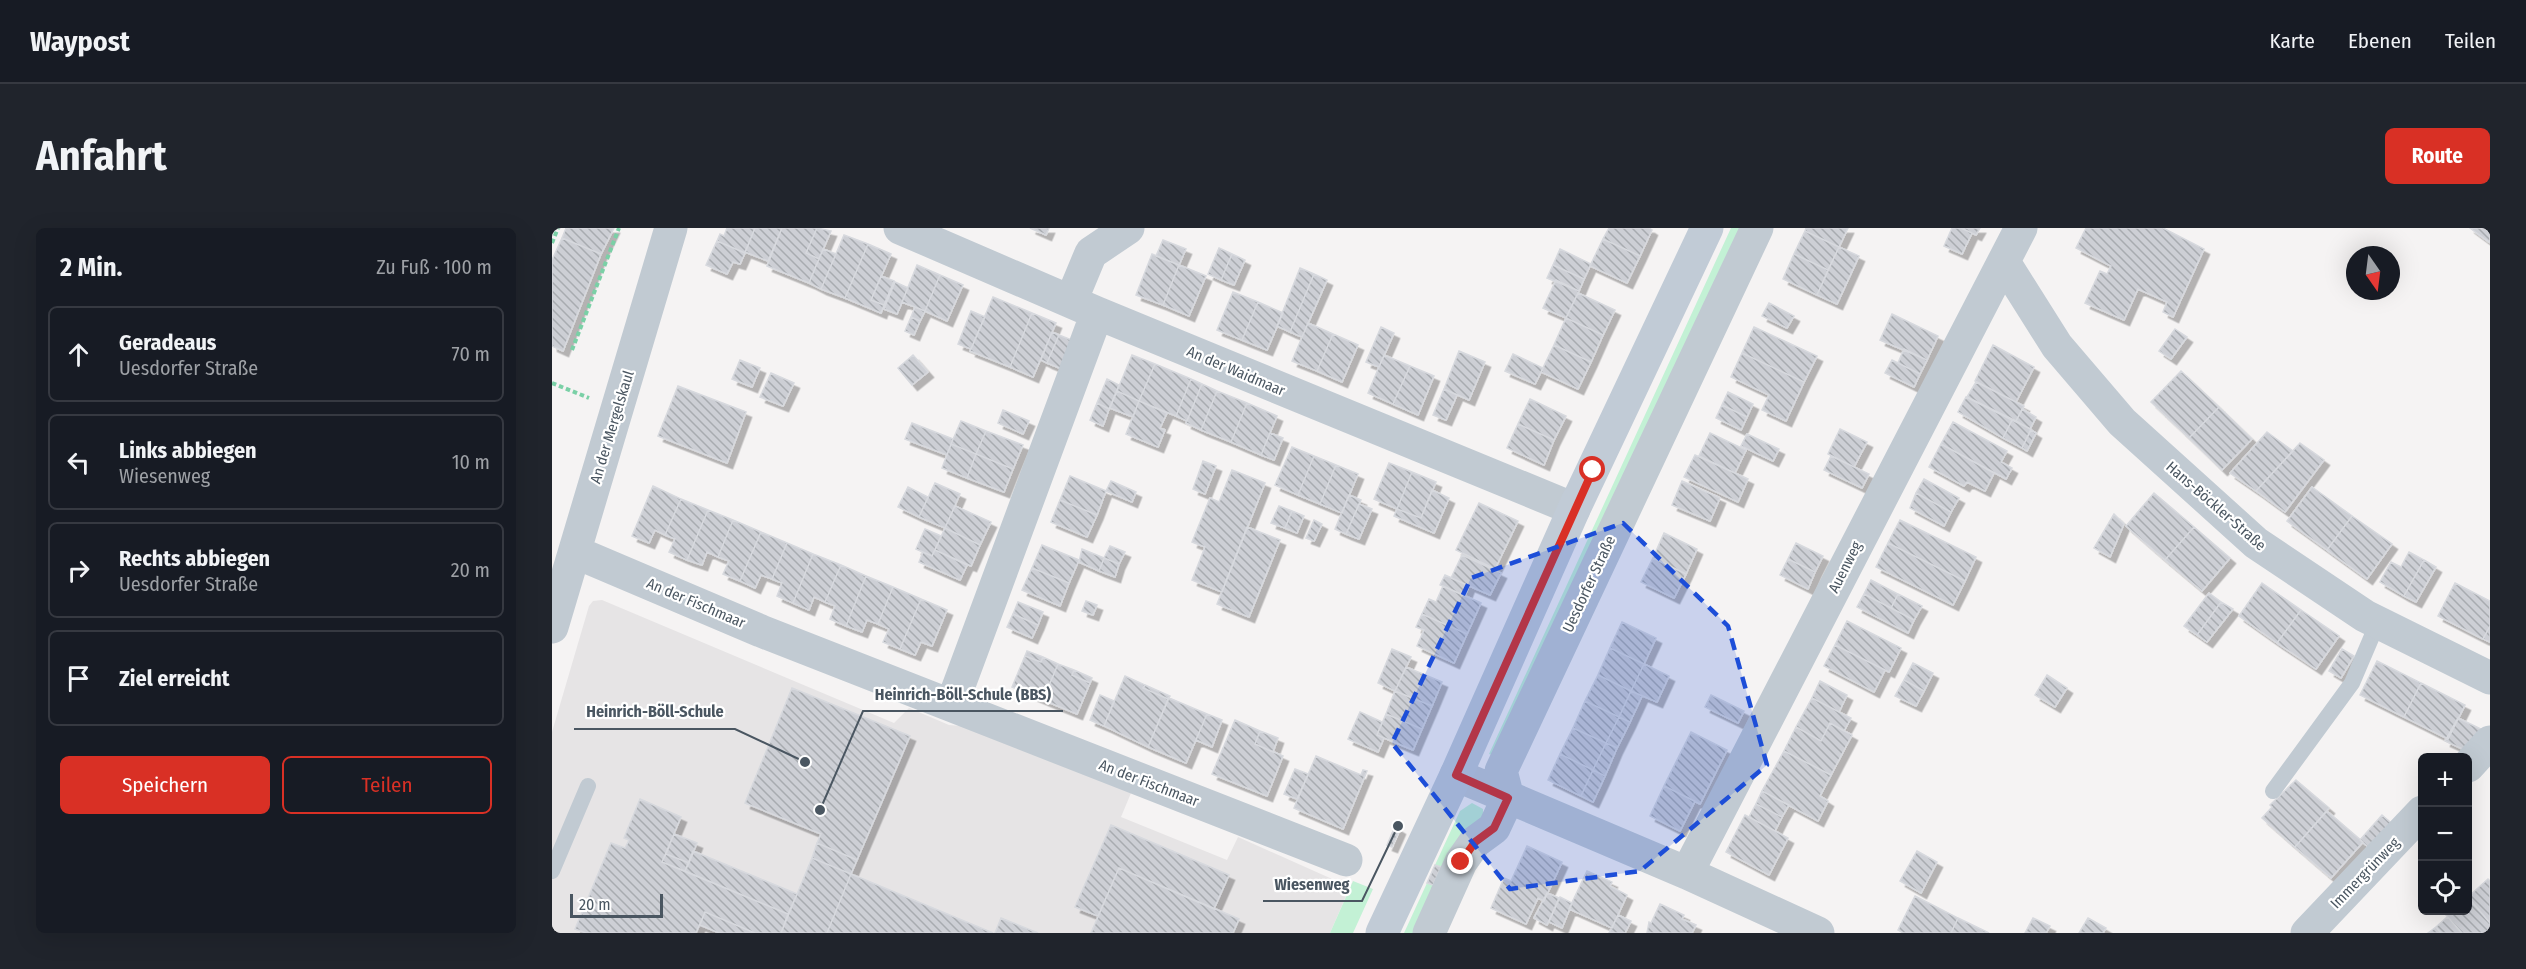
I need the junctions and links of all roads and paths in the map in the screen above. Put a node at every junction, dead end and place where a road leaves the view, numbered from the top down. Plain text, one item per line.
1 (558, 228) edge
2 (620, 228) edge
3 (671, 228) edge
4 (900, 228) edge
5 (1128, 228) edge
6 (1707, 228) edge
7 (1757, 228) edge
8 (2021, 228) edge
9 (552, 243) edge
10 (2004, 262) junction
11 (1084, 307) junction
12 (572, 351) dead end
13 (1574, 509) junction
14 (575, 552) junction
15 (2378, 622) junction
16 (552, 627) edge
17 (2490, 678) edge
18 (952, 704) junction
19 (2490, 742) edge
20 (2472, 762) edge
21 (1456, 775) junction
22 (588, 786) dead end
23 (2273, 791) dead end
24 (1508, 798) junction
25 (2418, 817) edge
26 (1346, 860) dead end
27 (552, 871) edge
28 (1687, 873) junction
29 (1382, 933) edge
30 (1429, 933) edge
31 (1818, 933) edge
32 (2307, 933) edge

1 - 9 path
2 - 12 path
3 - 14 street, An der Mergelskaul
4 - 11 street, An der Waidmaar
5 - 11 street
6 - 13 street
7 - 24 street, Uesdorfer Straße
8 - 10 street, Auenweg
10 - 15 street, Hans-Böckler-Straße
10 - 28 street, Auenweg
11 - 13 street, An der Waidmaar
11 - 18 street
13 - 21 street
14 - 16 street, An der Mergelskaul
14 - 18 street, An der Fischmaar
15 - 17 street, Hans-Böckler-Straße
15 - 23 lane
18 - 26 street, An der Fischmaar
19 - 20 street
21 - 24 street
21 - 29 street
22 - 27 lane
24 - 28 street
24 - 30 street
25 - 32 street, Immergrünweg
28 - 31 street

